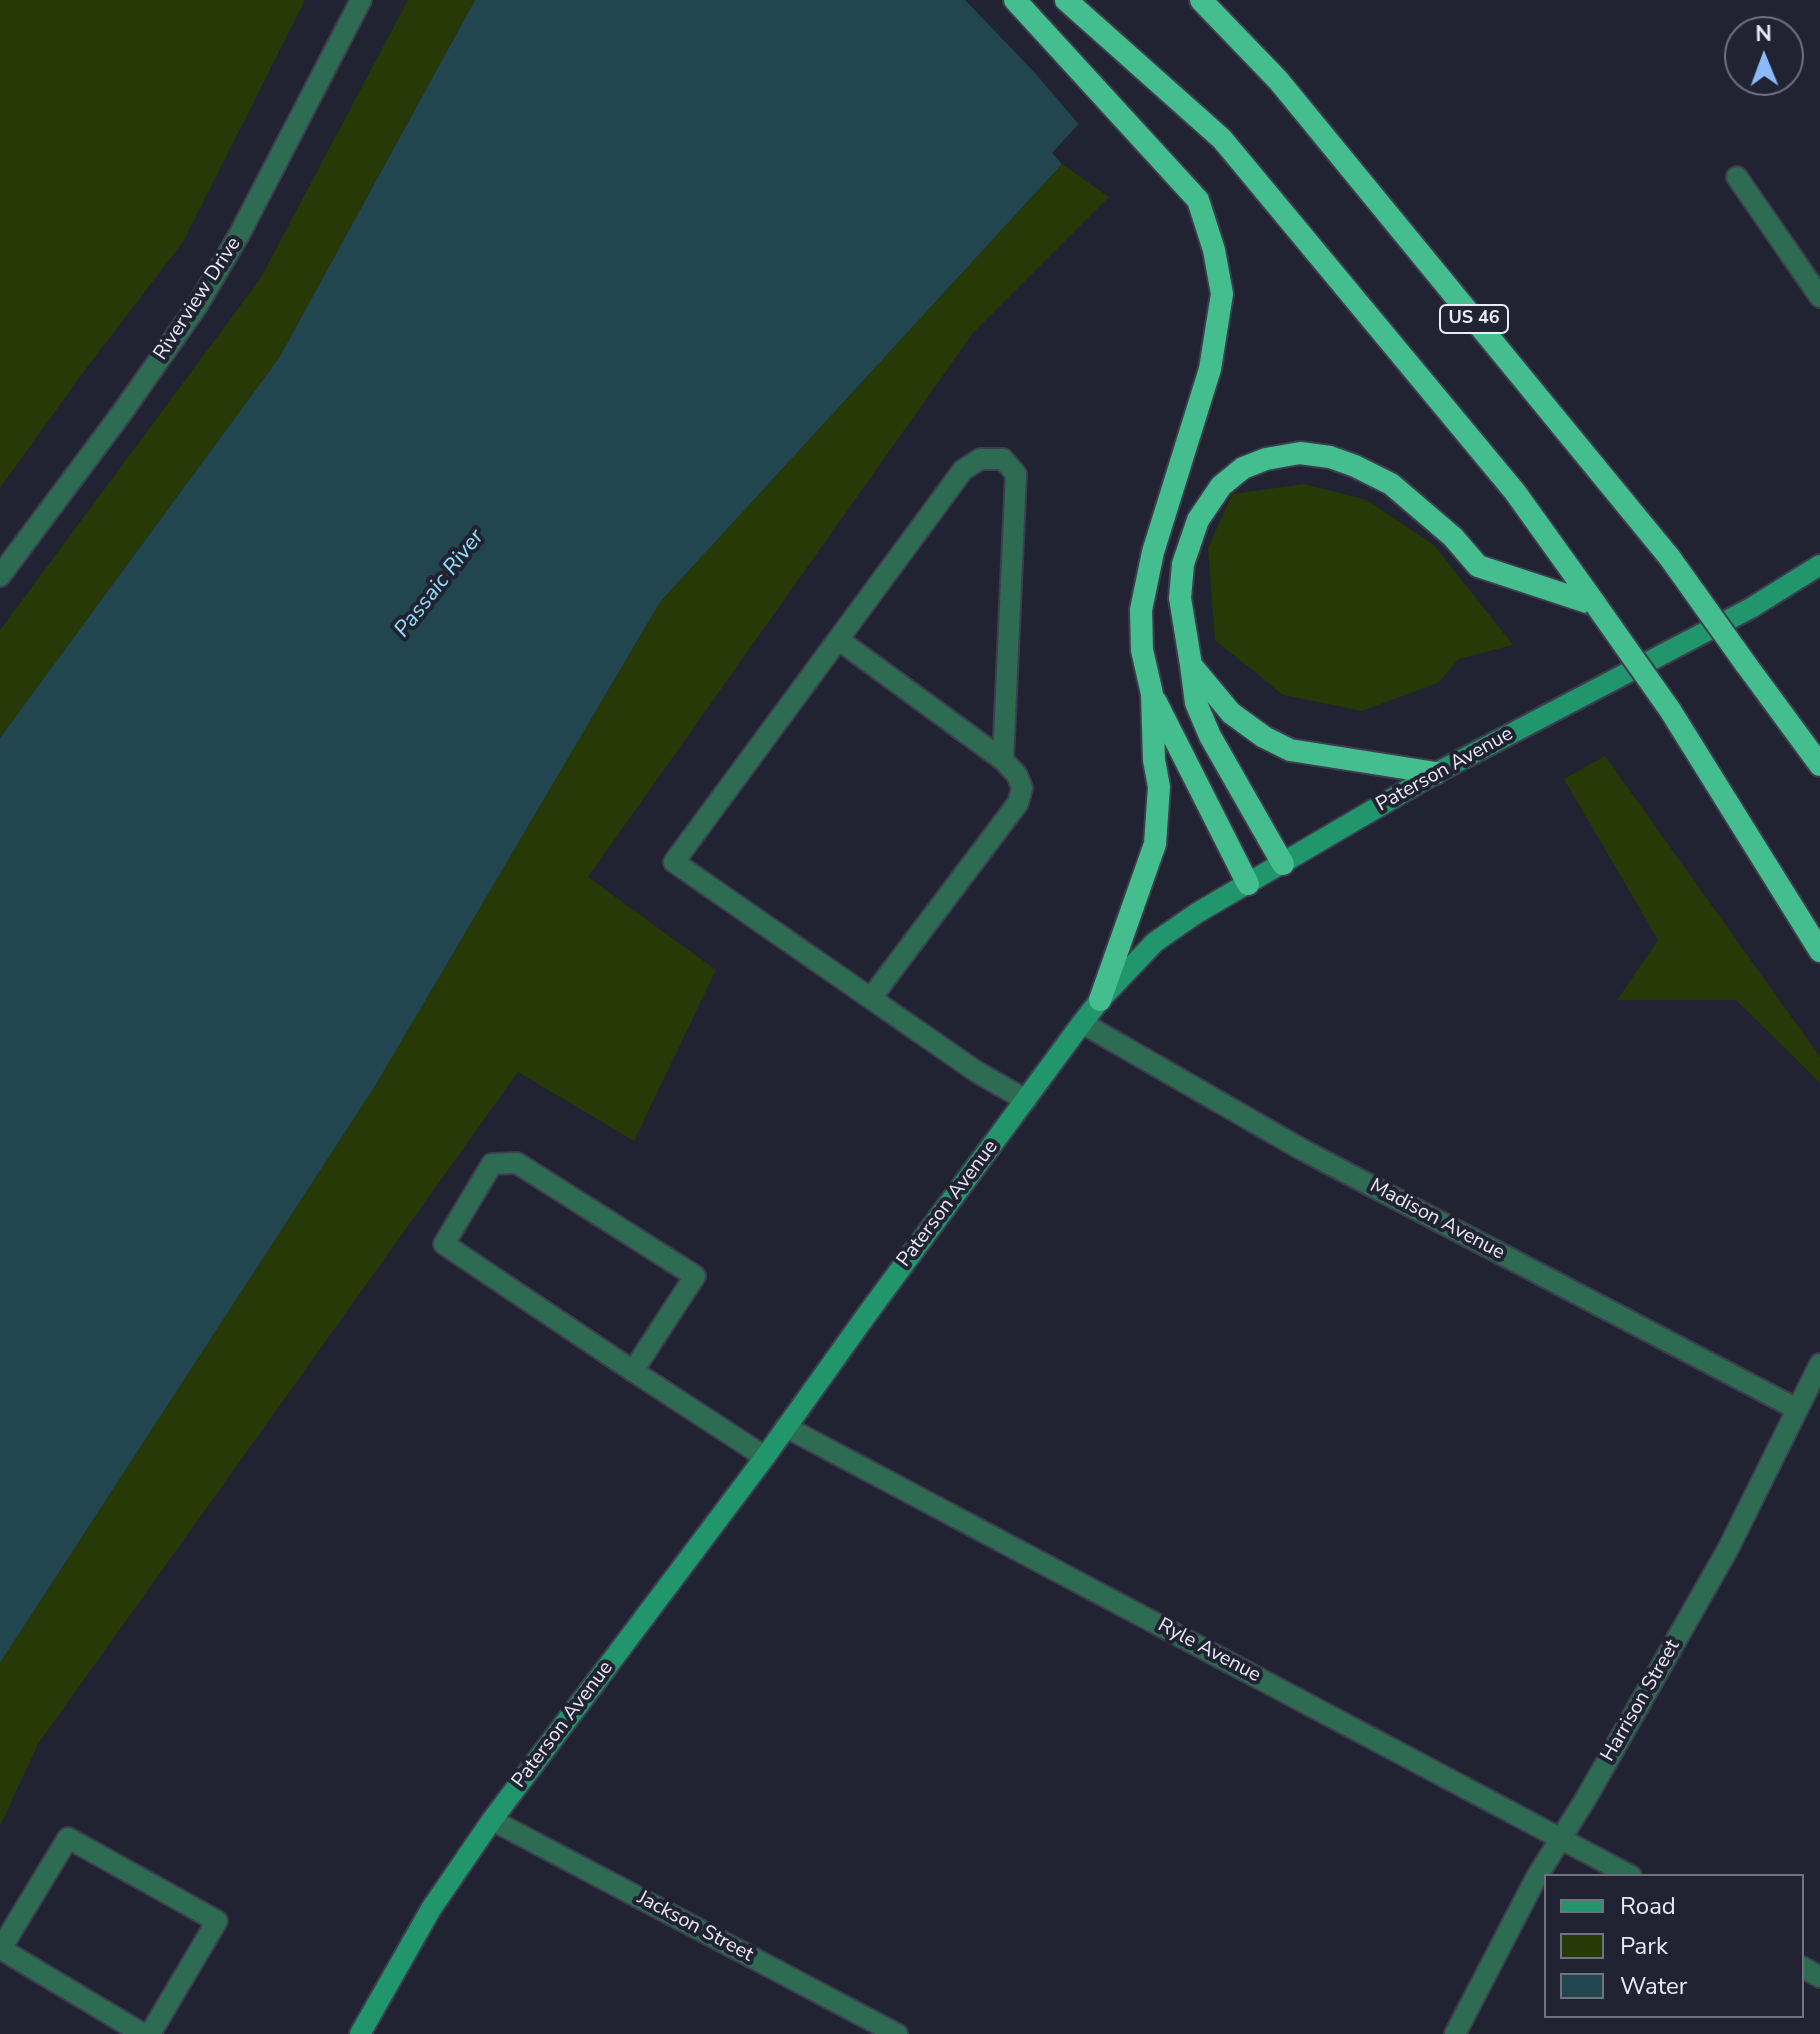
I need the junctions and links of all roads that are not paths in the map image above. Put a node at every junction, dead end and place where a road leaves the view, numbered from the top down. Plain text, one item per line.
1 (361, 0) edge
2 (1015, 0) edge
3 (1066, 0) edge
4 (1201, 0) edge
5 (1737, 177) dead end
6 (1820, 297) edge
7 (1820, 565) edge
8 (0, 576) edge
9 (1596, 605) junction
10 (839, 640) junction
11 (1191, 665) junction
12 (1152, 694) junction
13 (1816, 758) edge
14 (1003, 760) junction
15 (1436, 773) junction
16 (1283, 864) junction
17 (1248, 884) junction
18 (1820, 951) edge
19 (871, 998) junction
20 (1100, 1000) junction
21 (1082, 1023) junction
22 (1026, 1100) junction
23 (1820, 1364) edge
24 (633, 1371) junction
25 (1797, 1409) junction
26 (786, 1427) junction
27 (765, 1457) junction
28 (492, 1820) junction
29 (1560, 1839) junction
30 (1627, 1874) edge
31 (0, 1950) edge
32 (143, 2034) edge
33 (150, 2034) edge
34 (360, 2034) edge
35 (897, 2034) edge
36 (1455, 2034) edge

1 - 8 street, Riverview Drive
2 - 12 highway
3 - 9 highway
4 - 13 highway, US 46, bridge
5 - 6 street
7 - 15 main road, Paterson Avenue
9 - 11 highway
9 - 18 highway, bridge
10 - 14 street
10 - 14 street
10 - 19 street
11 - 15 highway
11 - 16 highway
12 - 17 highway
12 - 20 highway
14 - 19 street
15 - 16 main road, Paterson Avenue
16 - 17 main road, Paterson Avenue
17 - 20 main road, Paterson Avenue
19 - 22 street
20 - 21 main road, Paterson Avenue
21 - 22 main road, Paterson Avenue
21 - 25 street, Madison Avenue
22 - 26 main road, Paterson Avenue
23 - 25 street, Harrison Street
24 - 24 street
24 - 27 street
25 - 29 street, Harrison Street
26 - 27 main road, Paterson Avenue
26 - 29 street, Ryle Avenue
27 - 28 main road, Paterson Avenue
28 - 34 main road, Paterson Avenue
28 - 35 street, Jackson Street
29 - 30 street, Ryle Avenue
29 - 36 street, Harrison Street
31 - 32 street
31 - 33 street

